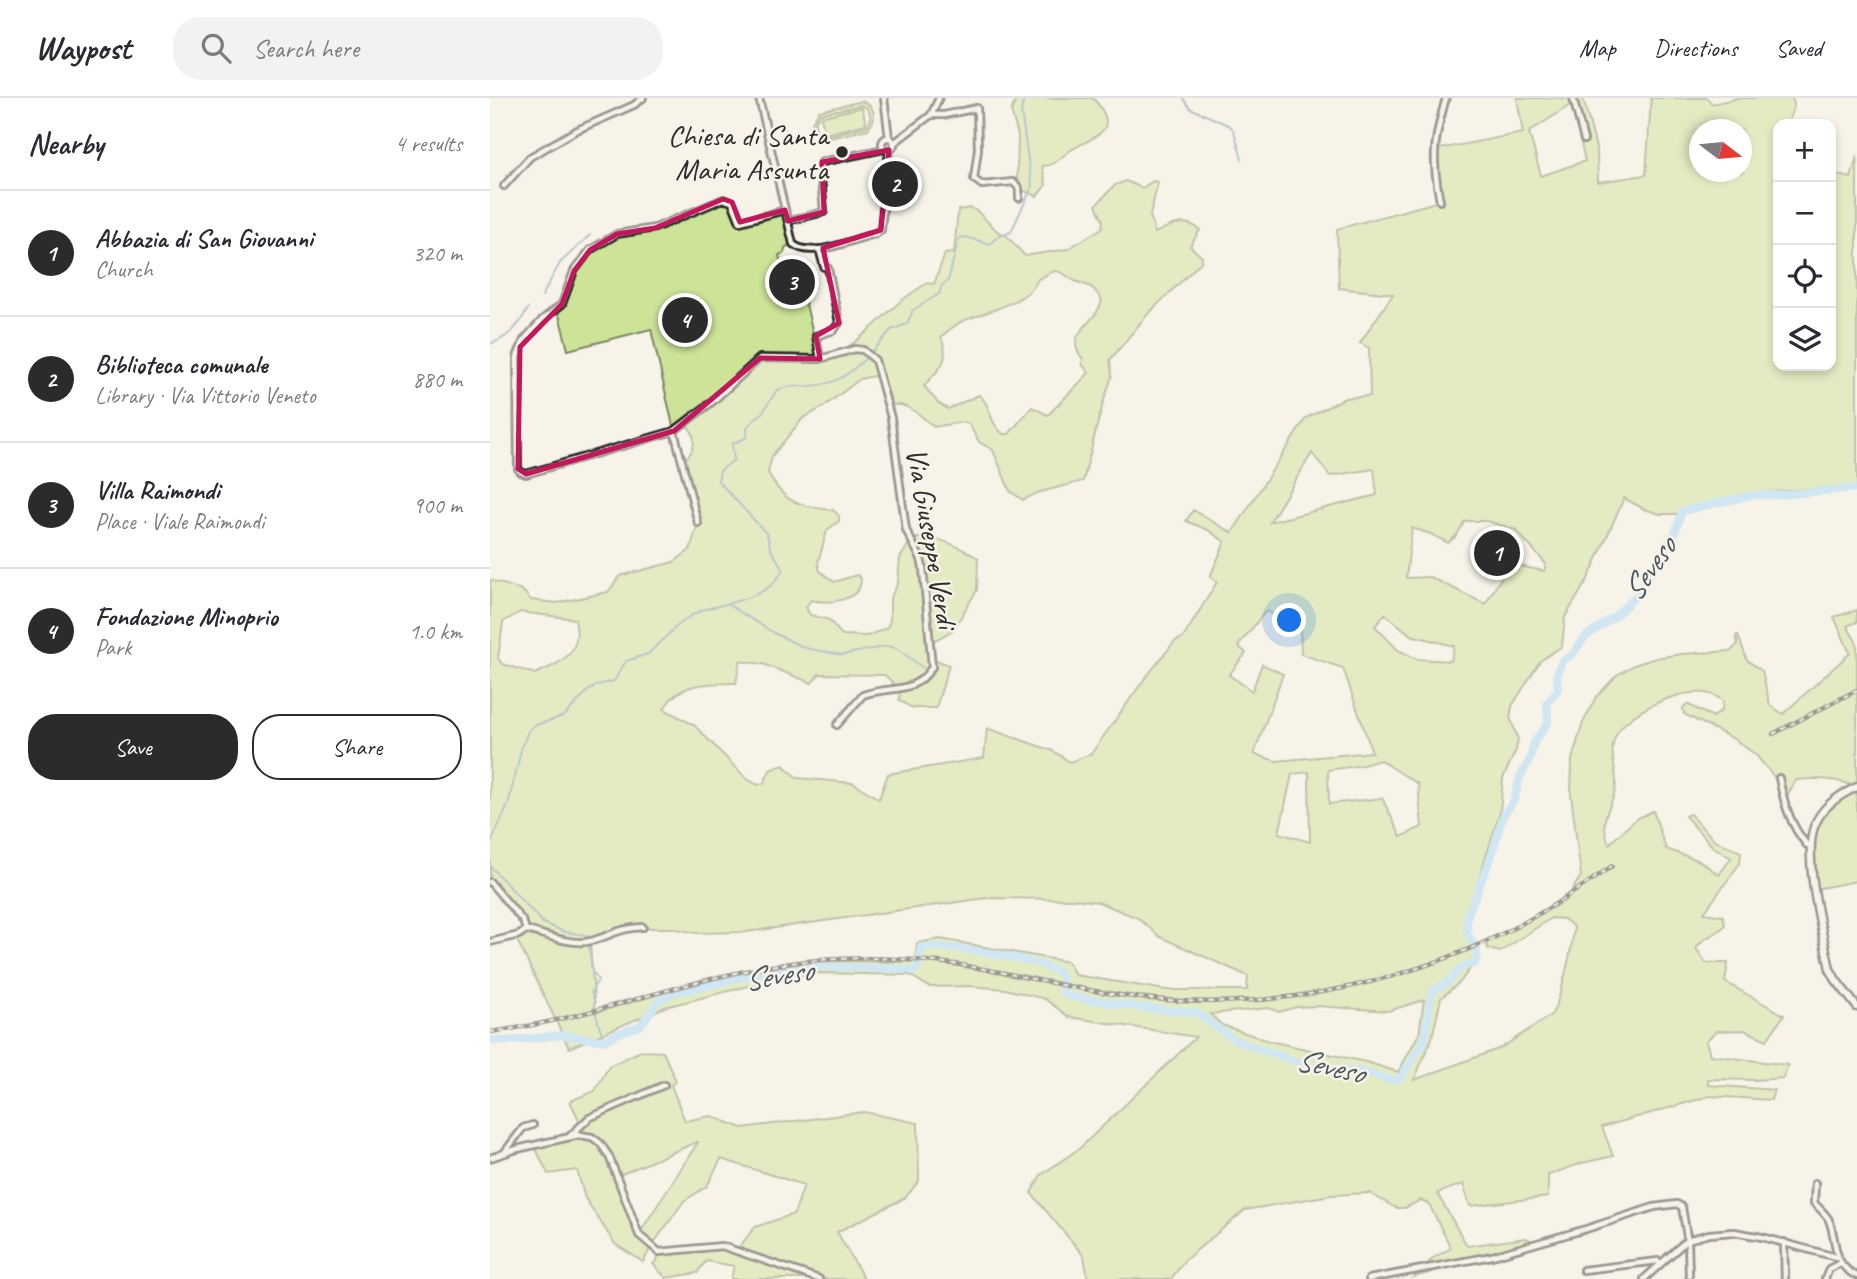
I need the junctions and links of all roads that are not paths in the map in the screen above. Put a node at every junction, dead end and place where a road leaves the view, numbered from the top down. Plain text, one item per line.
1 (643, 98) edge
2 (759, 98) edge
3 (884, 98) edge
4 (939, 98) edge
5 (1446, 98) edge
6 (1573, 98) edge
7 (931, 115) junction
8 (889, 138) junction
9 (1584, 140) dead end
10 (894, 143) junction
11 (886, 150) junction
12 (504, 186) dead end
13 (1019, 198) dead end
14 (1440, 201) dead end
15 (785, 210) junction
16 (788, 221) junction
17 (820, 249) junction
18 (820, 359) junction
19 (674, 431) junction
20 (698, 523) dead end
21 (837, 725) dead end
22 (1779, 778) dead end
23 (1857, 787) edge
24 (1811, 845) junction
25 (490, 882) edge
26 (643, 928) dead end
27 (526, 930) junction
28 (490, 942) edge
29 (1857, 1007) edge
30 (664, 1085) dead end
31 (533, 1125) dead end
32 (570, 1137) junction
33 (503, 1154) junction
34 (490, 1158) edge
35 (1815, 1183) dead end
36 (1687, 1240) junction
37 (1784, 1242) junction
38 (1836, 1257) junction
39 (1660, 1263) junction
40 (1840, 1263) junction
41 (1583, 1270) dead end
42 (1689, 1275) dead end
43 (1857, 1277) edge
44 (819, 1279) edge
45 (1369, 1279) edge
46 (1644, 1279) edge
47 (1785, 1279) edge
48 (1825, 1279) edge

1 - 12 street
2 - 15 street
3 - 8 street
4 - 7 street
5 - 14 street
6 - 9 street
7 - 10 street
7 - 13 street
8 - 10 street
8 - 11 street
10 - 11 street
11 - 16 street
11 - 17 street
15 - 16 street
15 - 19 street
16 - 17 street
17 - 18 street
18 - 19 street, Via Giuseppe Verdi
18 - 21 street, Via Giuseppe Verdi
19 - 20 street
22 - 24 street
23 - 24 main road
24 - 29 main road
25 - 27 street
26 - 27 street
27 - 28 street
30 - 32 street
31 - 33 street
32 - 33 street
32 - 44 street
33 - 34 street
35 - 38 street
36 - 37 street
36 - 39 street
36 - 42 street
36 - 45 street
37 - 38 street
37 - 47 street
38 - 40 street
39 - 41 street
39 - 46 street
40 - 43 street
40 - 48 street

